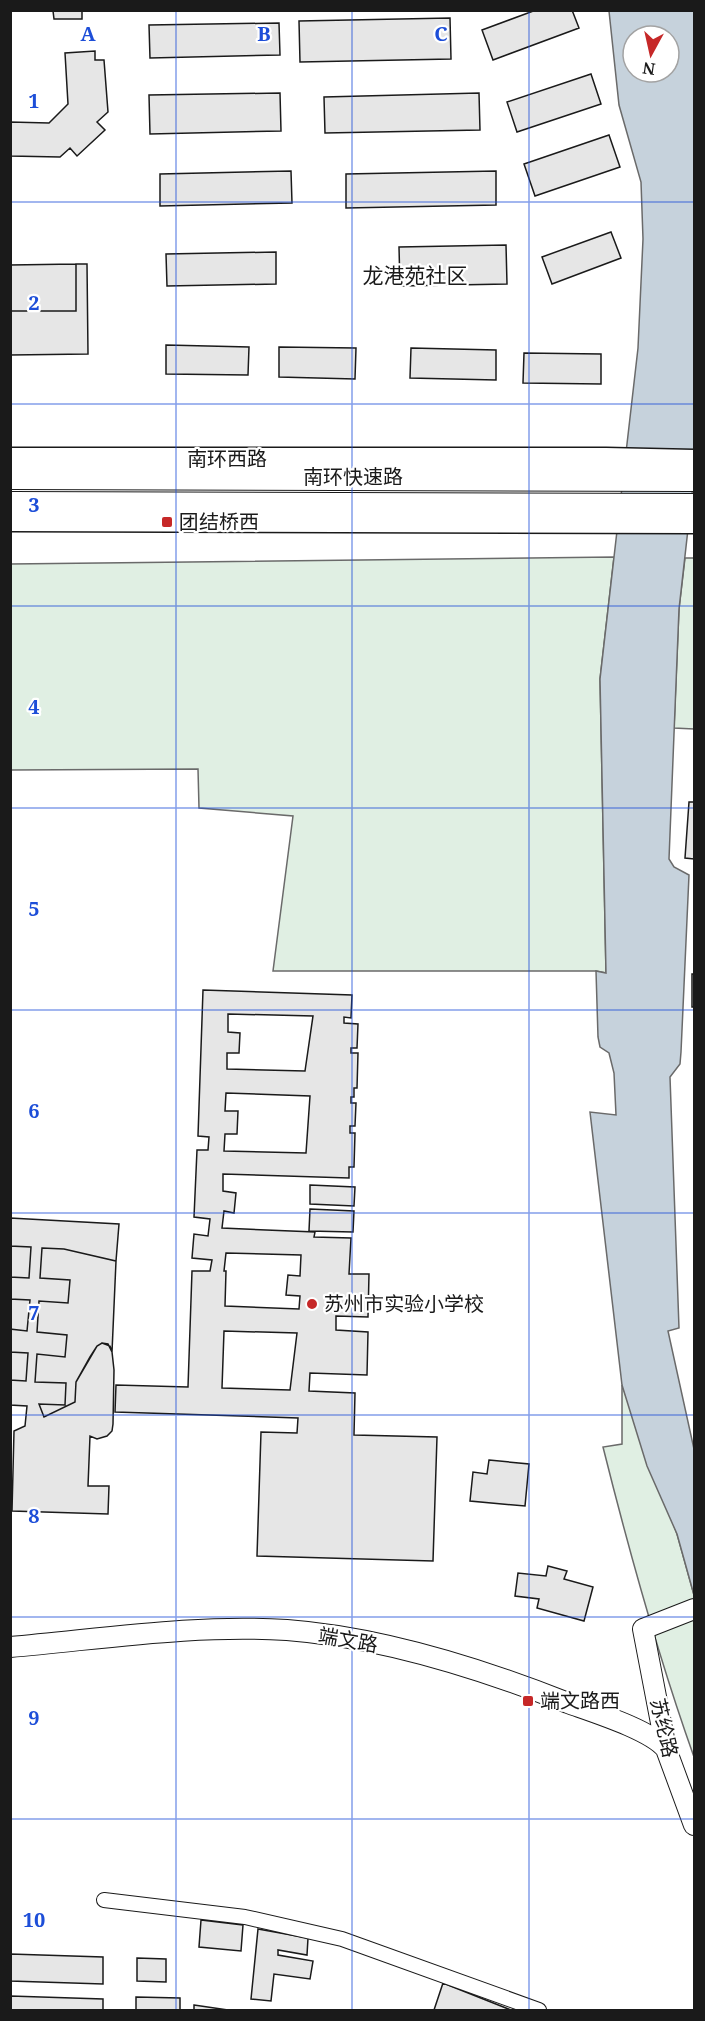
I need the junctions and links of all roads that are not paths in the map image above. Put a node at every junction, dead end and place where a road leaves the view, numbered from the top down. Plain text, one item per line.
1 (10, 459) edge
2 (694, 461) edge
3 (10, 476) edge
4 (694, 478) edge
5 (10, 505) edge
6 (694, 507) edge
7 (10, 520) edge
8 (694, 522) edge
9 (686, 1613) edge
10 (10, 1647) edge
11 (666, 1749) junction
12 (694, 1825) edge
13 (104, 1900) dead end
14 (539, 2010) edge

1 - 2 main road, 南环西路
3 - 4 highway, 南环快速路
5 - 6 highway, 南环快速路
7 - 8 main road
9 - 11 street, 苏纶路
10 - 11 street, 端文路
11 - 12 street, 苏纶路
13 - 14 street

